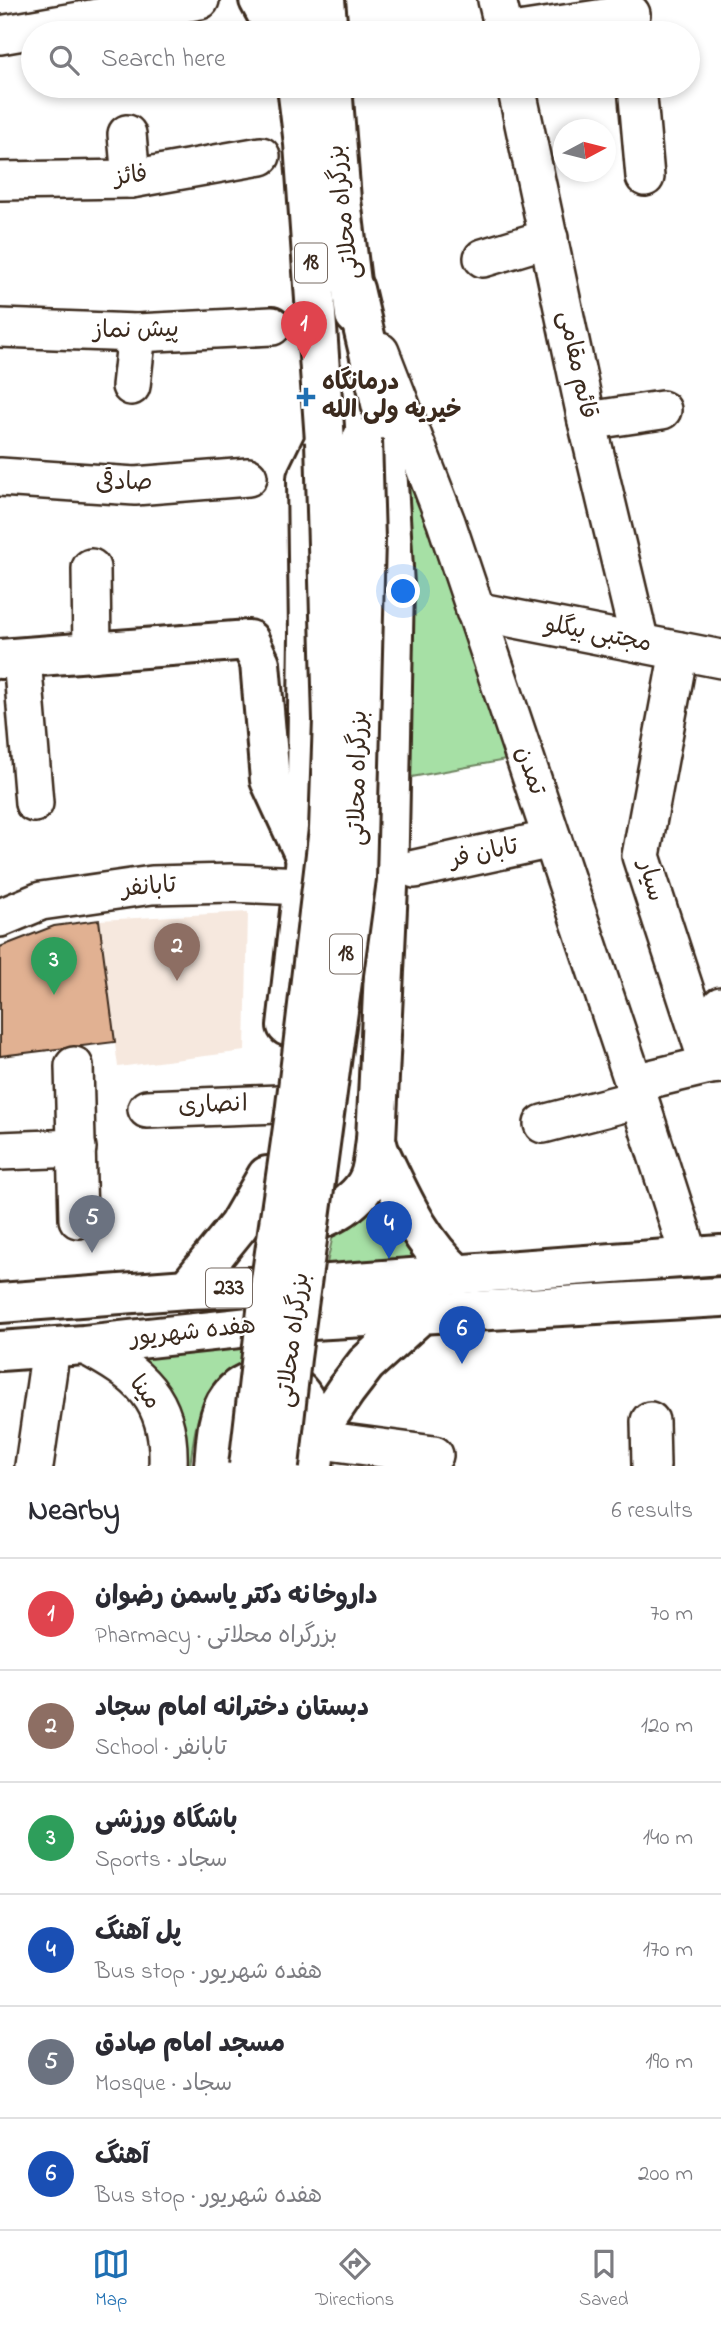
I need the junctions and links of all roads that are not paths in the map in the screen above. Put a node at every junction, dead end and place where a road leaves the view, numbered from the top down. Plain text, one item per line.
1 (200, 0) edge
2 (259, 0) edge
3 (288, 0) edge
4 (325, 0) edge
5 (497, 0) edge
6 (639, 16) edge
7 (80, 21) edge
8 (270, 21) edge
9 (291, 21) edge
10 (327, 21) edge
11 (502, 21) edge
12 (600, 21) edge
13 (21, 31) edge
14 (0, 35) edge
15 (298, 98) edge
16 (333, 98) edge
17 (519, 98) edge
18 (638, 98) edge
19 (127, 134) dead end
20 (261, 156) dead end
21 (645, 177) dead end
22 (131, 179) junction
23 (0, 181) edge
24 (549, 237) junction
25 (483, 258) dead end
26 (354, 289) junction
27 (272, 326) dead end
28 (0, 328) edge
29 (137, 333) junction
30 (131, 386) dead end
31 (662, 410) dead end
32 (587, 421) junction
33 (325, 441) junction
34 (0, 477) edge
35 (248, 477) dead end
36 (91, 568) dead end
37 (475, 611) junction
38 (640, 643) junction
39 (679, 651) junction
40 (92, 653) junction
41 (11, 658) edge
42 (721, 659) edge
43 (34, 803) dead end
44 (552, 839) junction
45 (415, 869) dead end
46 (304, 872) junction
47 (0, 918) edge
48 (721, 1006) edge
49 (715, 1064) edge
50 (74, 1066) dead end
51 (636, 1091) junction
52 (279, 1104) junction
53 (147, 1109) dead end
54 (543, 1124) dead end
55 (376, 1140) junction
56 (76, 1148) junction
57 (0, 1151) edge
58 (267, 1176) junction
59 (78, 1219) dead end
60 (705, 1257) edge
61 (457, 1274) junction
62 (187, 1289) junction
63 (721, 1297) edge
64 (0, 1303) edge
65 (423, 1312) junction
66 (67, 1346) junction
67 (0, 1351) edge
68 (650, 1422) dead end
69 (324, 1452) edge
70 (434, 1455) dead end
71 (34, 1466) edge
72 (168, 1466) edge
73 (214, 1466) edge
74 (248, 1466) edge
75 (279, 1466) edge
76 (651, 1466) edge

1 - 7 street
2 - 8 main road
3 - 9 main road
4 - 10 main road
5 - 11 street
6 - 12 street
13 - 14 street
15 - 33 main road, بزرگراه محلاتی / 18
16 - 26 main road, بزرگراه محلاتی / 18
17 - 24 street, قائم مقامی
18 - 21 street
19 - 22 street
20 - 22 street, فائز
22 - 23 street, فائز
24 - 25 street
24 - 32 street, قائم مقامی
26 - 37 street, تمدن
26 - 55 main road
26 - 75 main road, بزرگراه محلاتی / 18, bridge
27 - 29 street, پیش نماز
28 - 29 street, پیش نماز
29 - 30 street
31 - 32 street
32 - 38 street, قائم مقامی
33 - 46 main road
33 - 74 main road, بزرگراه محلاتی / 18, bridge
34 - 35 street, صادقی
36 - 40 street
37 - 38 street, مجتبی بیگلو
37 - 44 street, تمدن
38 - 39 street, مجتبی بیگلو
39 - 42 street, مجتبی بیگلو
39 - 49 street, سیار
40 - 41 main road
40 - 46 main road
41 - 43 street
44 - 45 street, تابان فر
44 - 51 street, تمدن
46 - 47 street, تابانفر
46 - 52 main road
48 - 49 street
49 - 51 street
50 - 56 street
51 - 54 street
51 - 60 street, تمدن
52 - 53 street, انصاری
52 - 58 main road
55 - 58 main road
55 - 61 main road
56 - 57 street
56 - 59 street
58 - 62 main road
60 - 61 main road, هفده شهریور / 233
61 - 62 main road, هفده شهریور / 233
62 - 64 main road, هفده شهریور / 233
63 - 65 main road, هفده شهریور / 233
65 - 66 main road, هفده شهریور / 233
65 - 69 main road
66 - 67 main road, هفده شهریور / 233
66 - 71 street
66 - 72 street, مینا
68 - 76 street
69 - 70 street
69 - 73 main road

